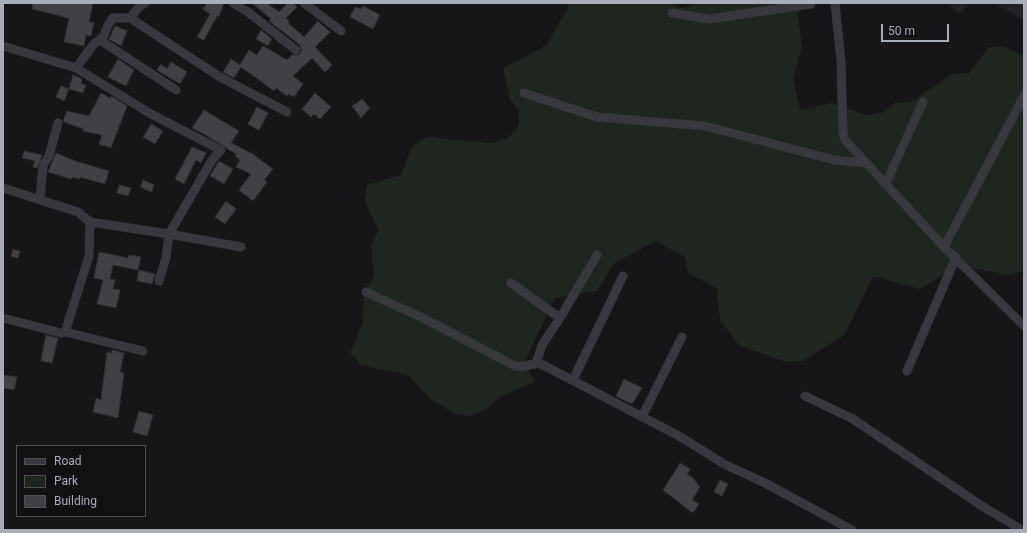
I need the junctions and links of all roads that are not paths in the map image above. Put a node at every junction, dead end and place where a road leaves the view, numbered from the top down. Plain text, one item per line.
1 (145, 3) edge
2 (233, 3) edge
3 (304, 3) edge
4 (835, 3) edge
5 (813, 4) edge
6 (672, 13) dead end
7 (130, 18) junction
8 (341, 30) dead end
9 (100, 40) junction
10 (3, 46) edge
11 (296, 50) dead end
12 (76, 68) junction
13 (176, 90) dead end
14 (524, 93) dead end
15 (1024, 96) edge
16 (923, 102) dead end
17 (287, 112) dead end
18 (58, 123) dead end
19 (866, 163) junction
20 (886, 183) junction
21 (3, 188) edge
22 (40, 198) junction
23 (90, 222) junction
24 (169, 234) junction
25 (944, 247) junction
26 (241, 248) dead end
27 (597, 255) dead end
28 (956, 257) junction
29 (623, 276) dead end
30 (159, 281) dead end
31 (512, 283) dead end
32 (366, 292) dead end
33 (3, 318) edge
34 (560, 318) junction
35 (1024, 326) edge
36 (65, 332) junction
37 (682, 337) dead end
38 (144, 351) dead end
39 (536, 364) junction
40 (907, 371) dead end
41 (574, 380) junction
42 (805, 396) dead end
43 (642, 417) junction
44 (852, 530) edge
45 (1022, 530) edge

1 - 7 street
2 - 11 street
3 - 8 street
4 - 19 street
5 - 6 street
7 - 9 street
7 - 17 street
9 - 12 street
9 - 13 street
10 - 12 street
12 - 24 street
14 - 19 street
15 - 25 street
16 - 20 street
18 - 22 street
19 - 20 street
20 - 25 street
21 - 22 street
22 - 23 street
23 - 24 street
23 - 36 street
24 - 26 street
24 - 30 street
25 - 28 street
27 - 34 street
28 - 35 street
28 - 40 street
29 - 41 street
31 - 34 street
32 - 39 street
33 - 36 street
34 - 39 street
36 - 38 street
37 - 43 street
39 - 41 street
41 - 43 street
42 - 45 street
43 - 44 street

